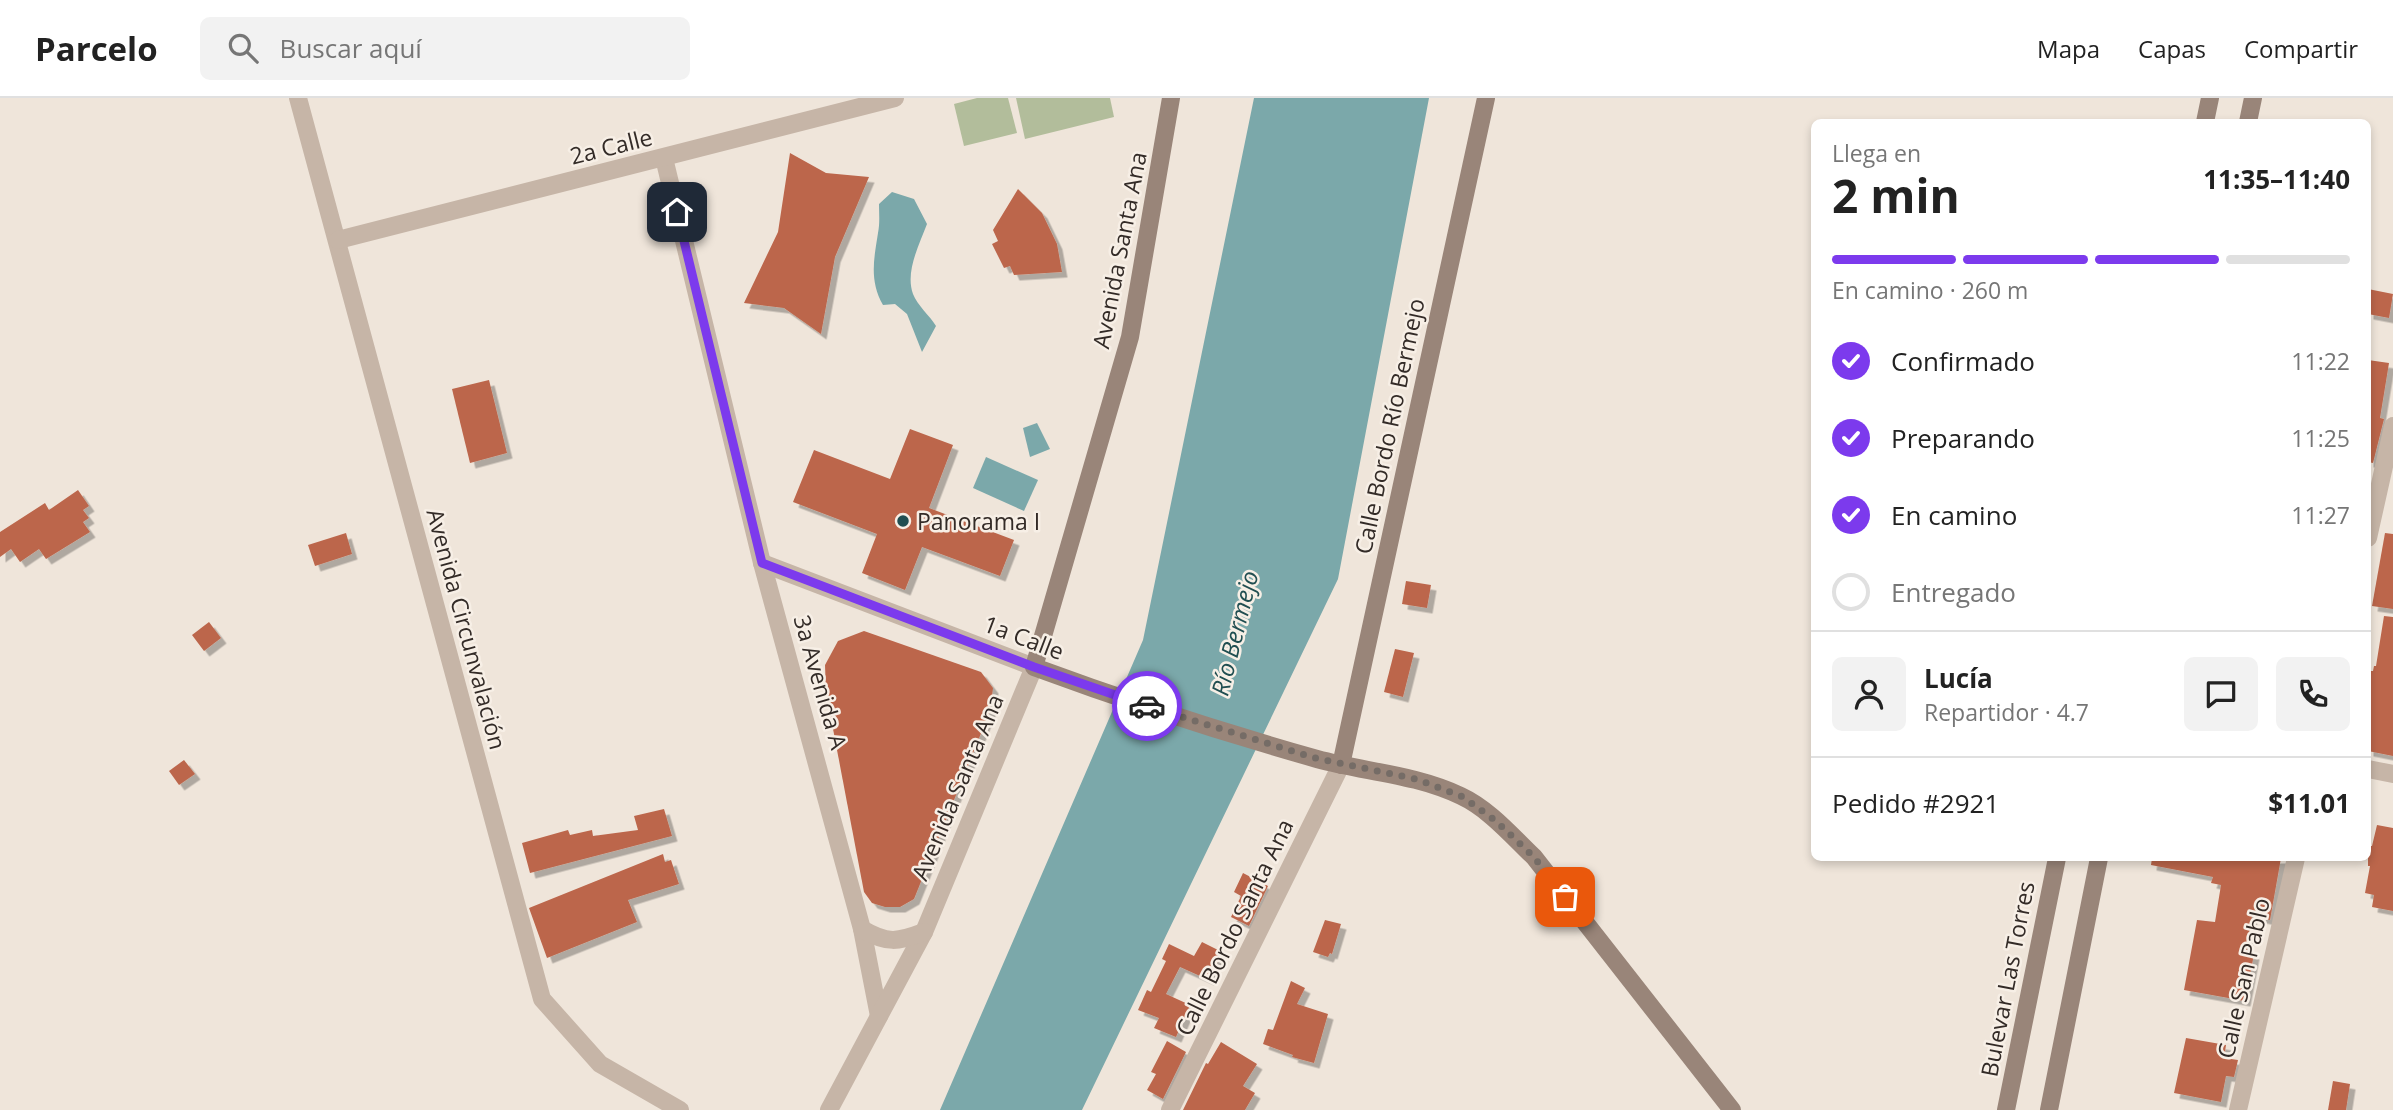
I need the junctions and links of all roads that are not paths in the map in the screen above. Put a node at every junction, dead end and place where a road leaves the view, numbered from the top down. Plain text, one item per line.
1 (298, 98) edge
2 (895, 98) edge
3 (1171, 98) edge
4 (1486, 98) edge
5 (2210, 98) edge
6 (2253, 98) edge
7 (2206, 119) edge
8 (2249, 119) edge
9 (664, 158) junction
10 (338, 240) junction
11 (2393, 426) edge
12 (2371, 525) edge
13 (762, 563) junction
14 (1034, 667) junction
15 (1341, 765) junction
16 (2371, 770) edge
17 (2393, 774) edge
18 (2056, 861) edge
19 (2098, 861) edge
20 (2295, 861) edge
21 (862, 929) junction
22 (923, 932) junction
23 (879, 1016) junction
24 (680, 1110) edge
25 (829, 1110) edge
26 (1170, 1110) edge
27 (1732, 1110) edge
28 (2006, 1110) edge
29 (2049, 1110) edge
30 (2238, 1110) edge

1 - 10 street, Avenida Circunvalación
2 - 9 street, 2a Calle
3 - 14 main road, Avenida Santa Ana
4 - 15 main road, Calle Bordo Río Bermejo
5 - 7 main road
6 - 8 main road
9 - 10 street, 2a Calle
9 - 13 street, 3a Avenida A
10 - 24 street, Avenida Circunvalación
11 - 12 street
13 - 14 street, 1a Calle
13 - 21 street, 3a Avenida A
14 - 15 main road, 1a Calle
14 - 22 street, Avenida Santa Ana
15 - 26 street, Calle Bordo Santa Ana
15 - 27 main road, 1a Calle
16 - 17 street
18 - 28 main road, Bulevar Las Torres
19 - 29 main road
20 - 30 street, Calle San Pablo
21 - 22 street
21 - 23 street, 3a Avenida A
22 - 23 street, Avenida Santa Ana
23 - 25 street, Avenida Santa Ana

